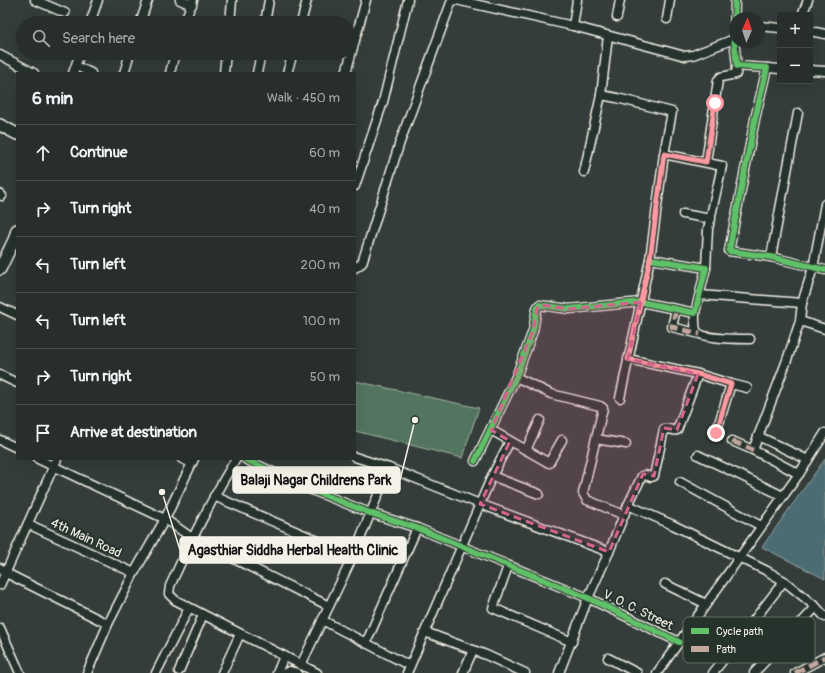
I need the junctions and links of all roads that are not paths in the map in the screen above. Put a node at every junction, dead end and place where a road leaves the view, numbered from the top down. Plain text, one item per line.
1 (35, 0) edge
2 (98, 0) edge
3 (148, 0) edge
4 (180, 0) edge
5 (232, 0) edge
6 (269, 0) edge
7 (307, 0) edge
8 (366, 0) edge
9 (408, 0) edge
10 (452, 0) edge
11 (456, 0) edge
12 (577, 0) edge
13 (620, 0) edge
14 (670, 0) edge
15 (735, 0) edge
16 (808, 0) edge
17 (192, 3) edge
18 (480, 3) edge
19 (735, 12) edge
20 (803, 12) edge
21 (64, 13) dead end
22 (92, 16) edge
23 (142, 16) edge
24 (187, 16) edge
25 (231, 16) edge
26 (267, 16) edge
27 (303, 16) edge
28 (617, 16) dead end
29 (666, 19) dead end
30 (573, 26) junction
31 (765, 27) edge
32 (777, 28) edge
33 (813, 32) edge
34 (825, 34) edge
35 (356, 36) edge
36 (608, 36) junction
37 (729, 41) edge
38 (735, 48) edge
39 (0, 54) edge
40 (78, 60) edge
41 (128, 60) edge
42 (173, 60) edge
43 (225, 60) edge
44 (260, 60) edge
45 (291, 60) edge
46 (350, 60) edge
47 (737, 66) junction
48 (767, 68) junction
49 (777, 69) edge
50 (74, 70) edge
51 (813, 70) edge
52 (825, 71) edge
53 (32, 72) edge
54 (85, 72) edge
55 (124, 72) edge
56 (170, 72) edge
57 (224, 72) edge
58 (257, 72) edge
59 (287, 72) edge
60 (346, 72) edge
61 (601, 95) junction
62 (798, 112) dead end
63 (0, 125) edge
64 (16, 133) edge
65 (664, 154) junction
66 (706, 162) junction
67 (584, 172) dead end
68 (356, 183) edge
69 (825, 204) edge
70 (683, 214) dead end
71 (710, 219) junction
72 (16, 237) edge
73 (771, 258) junction
74 (650, 259) junction
75 (356, 267) edge
76 (706, 268) junction
77 (813, 268) junction
78 (0, 270) edge
79 (825, 270) edge
80 (700, 295) junction
81 (641, 302) junction
82 (802, 303) junction
83 (0, 307) edge
84 (676, 309) junction
85 (695, 313) junction
86 (16, 315) edge
87 (800, 321) junction
88 (825, 329) edge
89 (700, 334) junction
90 (750, 339) dead end
91 (628, 359) junction
92 (698, 374) junction
93 (0, 375) edge
94 (516, 377) junction
95 (16, 383) edge
96 (731, 384) junction
97 (747, 388) dead end
98 (620, 398) dead end
99 (540, 420) dead end
100 (491, 430) junction
101 (716, 433) dead end
102 (825, 433) edge
103 (758, 436) junction
104 (596, 439) junction
105 (0, 440) edge
106 (562, 440) dead end
107 (510, 441) junction
108 (732, 441) dead end
109 (626, 444) dead end
110 (16, 448) edge
111 (526, 450) junction
112 (753, 450) junction
113 (698, 455) dead end
114 (356, 457) edge
115 (42, 460) edge
116 (235, 460) edge
117 (247, 460) edge
118 (808, 460) junction
119 (193, 461) edge
120 (475, 461) dead end
121 (55, 463) edge
122 (388, 468) junction
123 (799, 474) junction
124 (492, 476) junction
125 (680, 482) dead end
126 (539, 494) dead end
127 (214, 496) junction
128 (783, 496) junction
129 (480, 504) junction
130 (628, 505) junction
131 (370, 513) junction
132 (624, 515) junction
133 (165, 519) junction
134 (28, 524) junction
135 (761, 526) junction
136 (417, 528) junction
137 (192, 538) junction
138 (461, 547) junction
139 (609, 552) junction
140 (353, 556) junction
141 (739, 557) junction
142 (508, 566) junction
143 (3, 571) edge
144 (134, 573) junction
145 (784, 581) junction
146 (665, 584) dead end
147 (0, 585) edge
148 (588, 598) junction
149 (706, 604) junction
150 (329, 606) junction
151 (816, 607) junction
152 (189, 608) junction
153 (203, 615) junction
154 (697, 617) edge
155 (756, 617) edge
156 (807, 617) edge
157 (825, 617) edge
158 (322, 620) junction
159 (108, 624) junction
160 (0, 628) edge
161 (425, 632) junction
162 (240, 634) junction
163 (683, 636) edge
164 (572, 642) junction
165 (679, 642) junction
166 (366, 643) junction
167 (473, 650) junction
168 (284, 656) junction
169 (825, 657) edge
170 (608, 658) dead end
171 (815, 662) edge
172 (720, 663) edge
173 (763, 663) edge
174 (814, 663) edge
175 (301, 665) junction
176 (408, 670) edge
177 (179, 671) dead end
178 (314, 672) edge
179 (20, 673) edge
180 (87, 673) edge
181 (156, 673) edge
182 (222, 673) edge
183 (277, 673) edge
184 (285, 673) edge
185 (297, 673) edge
186 (463, 673) edge
187 (525, 673) edge
188 (559, 673) edge
189 (637, 673) edge
190 (657, 673) edge
191 (712, 673) edge
192 (754, 673) edge
193 (795, 673) edge

1 - 21 street
2 - 22 street
3 - 23 street
4 - 17 street
5 - 25 street
6 - 26 street
7 - 27 street
8 - 35 street
9 - 68 street
10 - 75 street
11 - 18 street
12 - 30 street
13 - 28 street
14 - 29 street
15 - 19 street
16 - 20 street
17 - 24 street
18 - 30 street
30 - 36 street
31 - 32 street
33 - 34 street
36 - 37 street
36 - 61 street
38 - 47 street
39 - 53 street
40 - 50 street
41 - 55 street
42 - 56 street
43 - 57 street
44 - 58 street
45 - 59 street
46 - 60 street
47 - 48 street
47 - 66 street
48 - 49 street
48 - 73 street
50 - 54 street
51 - 52 street
61 - 65 street
61 - 67 street
62 - 73 street
63 - 64 street
65 - 66 street
65 - 74 street
66 - 71 street
69 - 77 street
70 - 71 street
71 - 76 street
72 - 78 street
73 - 77 street
74 - 76 street
74 - 81 street
76 - 80 street
77 - 79 street
77 - 82 street
80 - 82 street
80 - 85 street
81 - 84 street
81 - 91 street
81 - 94 street
82 - 87 street
83 - 86 street
84 - 85 street
84 - 89 street
85 - 89 street
87 - 88 street
87 - 103 street
89 - 90 street
91 - 92 street
91 - 98 street
92 - 96 street
92 - 130 street
93 - 95 street
94 - 100 street
94 - 104 street
96 - 97 street
96 - 101 street
99 - 111 street
100 - 107 street
100 - 120 street
102 - 118 street
103 - 112 street
103 - 118 street
104 - 109 street
104 - 132 street
105 - 110 street
106 - 111 street
107 - 111 street
107 - 124 street
108 - 112 street
112 - 123 street
113 - 128 street
114 - 122 street
115 - 121 street
116 - 127 street
117 - 131 street, V. O. C. Street
118 - 123 street
119 - 133 street
121 - 133 street
121 - 134 street
122 - 129 street
122 - 131 street
123 - 128 street
124 - 126 street
124 - 129 street
125 - 135 street
127 - 137 street
127 - 140 street
128 - 135 street
129 - 138 street
129 - 139 street
130 - 132 street
130 - 141 street
131 - 136 street, V. O. C. Street
131 - 140 street
132 - 139 street
133 - 137 street
133 - 144 street
134 - 143 street
134 - 144 street, 4th Main Road
135 - 141 street
136 - 138 street, V. O. C. Street
136 - 166 street
137 - 150 street
137 - 152 street
138 - 142 street, V. O. C. Street
138 - 161 street
139 - 148 street
140 - 150 street
141 - 145 street
141 - 149 street
142 - 148 street, V. O. C. Street
142 - 164 street
143 - 147 street
143 - 159 street
144 - 159 street
145 - 151 street
145 - 155 street
146 - 149 street
148 - 164 street
148 - 165 street, V. O. C. Street
149 - 154 street
150 - 158 street
151 - 156 street
151 - 157 street
152 - 153 street
152 - 181 street
153 - 162 street
153 - 177 street
158 - 166 street
158 - 175 street
159 - 180 street
160 - 179 street
161 - 167 street
161 - 176 street
162 - 168 street
162 - 182 street
163 - 165 street
164 - 188 street
165 - 190 street
166 - 176 street
167 - 186 street
167 - 187 street
168 - 175 street
168 - 183 street
169 - 171 street
170 - 189 street
172 - 191 street
173 - 192 street
174 - 193 street
175 - 178 street
184 - 185 street

